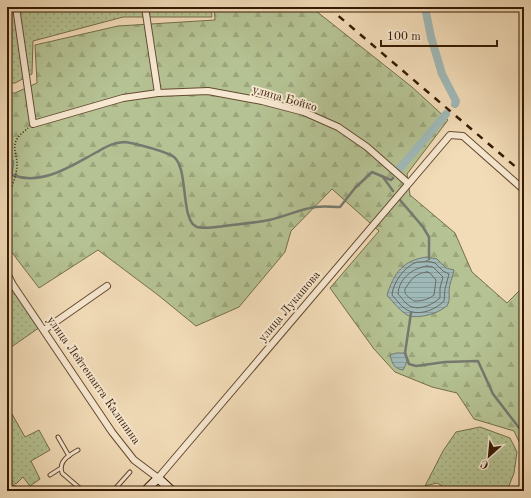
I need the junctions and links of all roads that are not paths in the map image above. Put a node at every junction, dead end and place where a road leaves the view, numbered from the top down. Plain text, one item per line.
1 (16, 7) edge
2 (145, 7) edge
3 (158, 94) junction
4 (408, 183) junction
5 (524, 190) edge
6 (7, 273) edge
7 (107, 286) dead end
8 (44, 330) junction
9 (58, 436) dead end
10 (78, 450) dead end
11 (69, 456) junction
12 (61, 468) junction
13 (130, 472) dead end
14 (50, 475) dead end
15 (158, 478) junction
16 (83, 491) edge
17 (113, 491) edge
18 (146, 491) edge
19 (172, 491) edge

1 - 3 street, улица Бойко
2 - 3 street
3 - 4 street, улица Бойко
4 - 5 street, улица Лукашова
4 - 15 street, улица Лукашова
6 - 8 street, улица Лейтенанта Калинина
7 - 8 street
8 - 15 street, улица Лейтенанта Калинина
9 - 11 lane
10 - 11 lane
11 - 12 lane
12 - 14 lane
12 - 16 lane
13 - 17 lane
15 - 18 main road, улица Лукашова
15 - 19 main road, улица Лейтенанта Калинина

